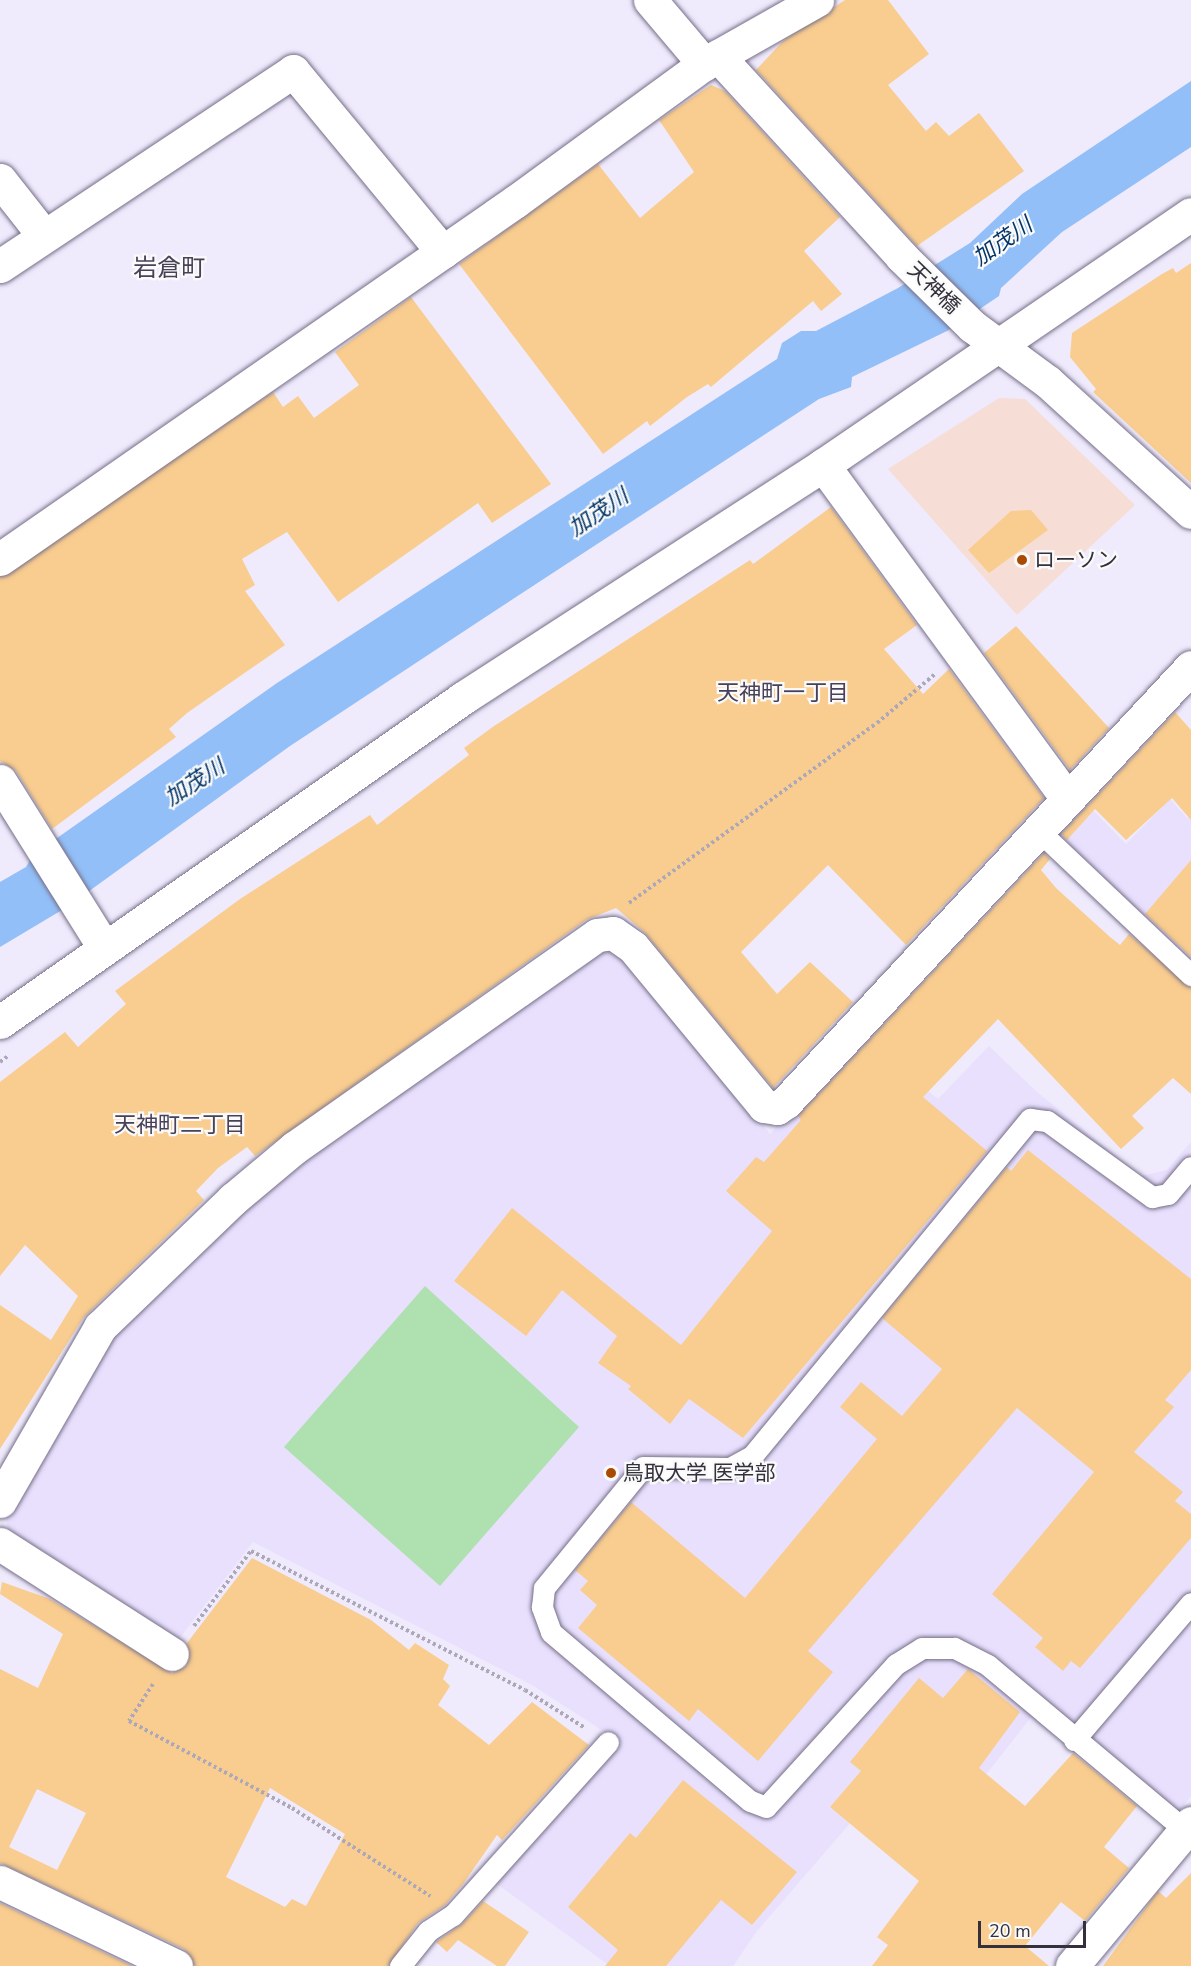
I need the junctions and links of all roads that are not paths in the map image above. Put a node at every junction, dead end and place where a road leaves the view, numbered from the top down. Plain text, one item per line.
1 (650, 0) edge
2 (817, 0) edge
3 (711, 60) junction
4 (0, 180) edge
5 (1191, 214) edge
6 (44, 236) junction
7 (443, 252) junction
8 (0, 266) edge
9 (1000, 347) junction
10 (823, 465) junction
11 (1191, 512) edge
12 (0, 559) edge
13 (1191, 667) edge
14 (0, 781) edge
15 (1067, 798) junction
16 (1038, 830) junction
17 (104, 946) junction
18 (1191, 975) edge
19 (0, 1022) edge
20 (1191, 1167) edge
21 (0, 1501) edge
22 (0, 1544) edge
23 (1191, 1603) edge
24 (172, 1654) road end
25 (1074, 1740) junction
26 (608, 1742) road end
27 (1188, 1827) edge
28 (0, 1882) edge
29 (176, 1966) edge
30 (400, 1966) edge
31 (1072, 1966) edge

1 - 3 street, 天神橋
2 - 3 street
3 - 7 street
3 - 9 street, 天神橋
4 - 6 street
5 - 9 street
6 - 7 street
6 - 8 street
7 - 12 street
9 - 10 street
9 - 11 street, 天神橋
10 - 15 street
10 - 17 street
13 - 15 street
14 - 17 street
15 - 16 street
16 - 18 lane
16 - 21 street
17 - 19 street
20 - 25 lane
22 - 24 street
23 - 25 lane
25 - 27 lane
26 - 30 lane
27 - 31 street
28 - 29 street

